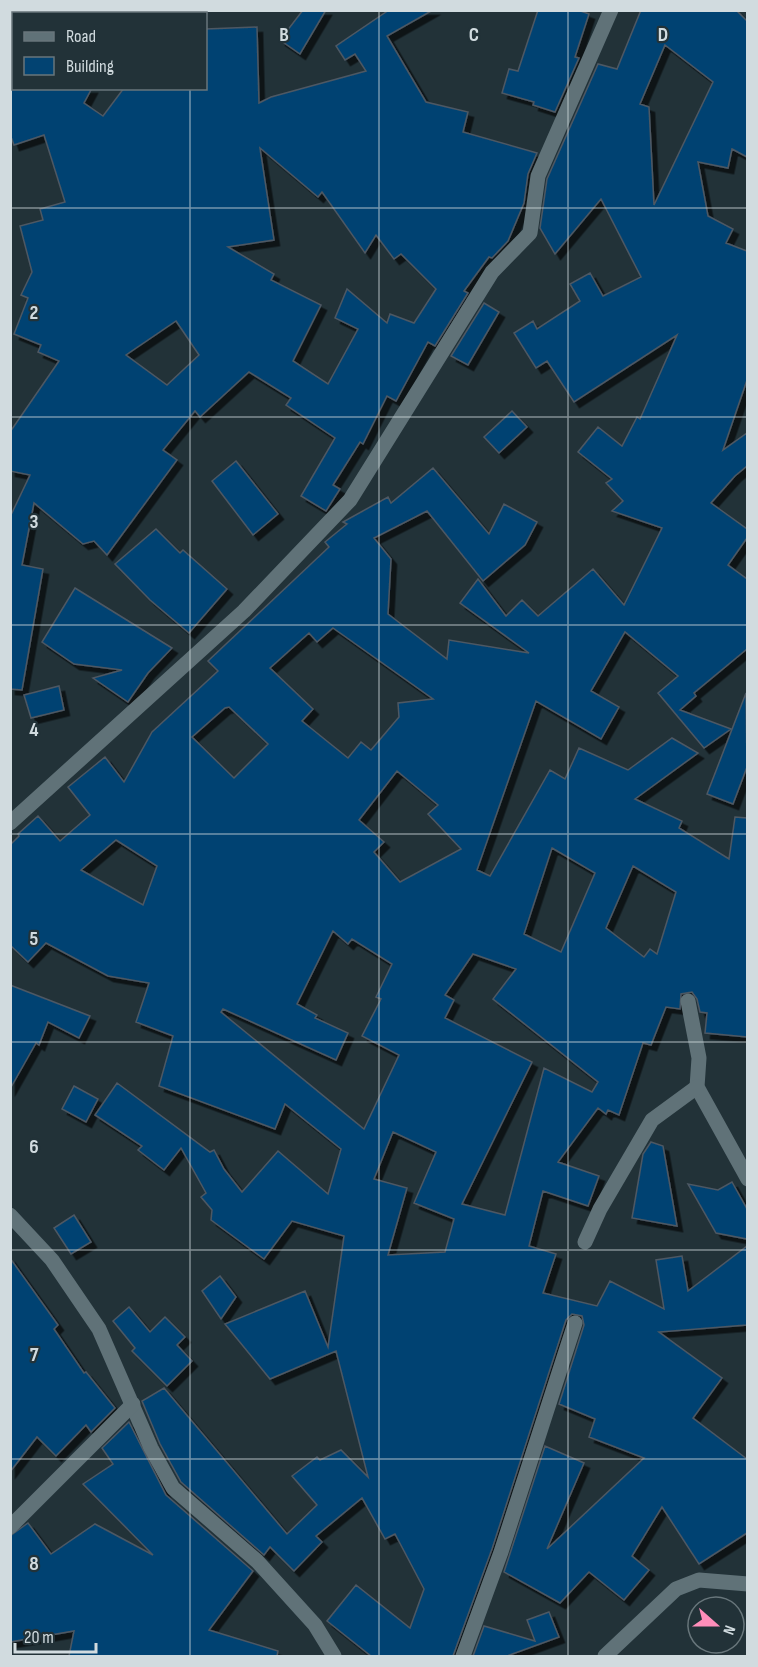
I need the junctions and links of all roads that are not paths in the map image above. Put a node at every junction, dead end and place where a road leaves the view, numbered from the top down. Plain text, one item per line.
1 (611, 10) edge
2 (10, 823) edge
3 (688, 1001) dead end
4 (697, 1087) junction
5 (747, 1179) edge
6 (10, 1215) edge
7 (585, 1242) dead end
8 (575, 1323) dead end
9 (133, 1404) junction
10 (10, 1527) edge
11 (747, 1584) edge
12 (334, 1656) edge
13 (464, 1656) edge
14 (605, 1656) edge

1 - 2 street
3 - 4 street
4 - 5 street
4 - 7 street
6 - 9 street
8 - 13 street
9 - 10 street
9 - 12 street
11 - 14 street

